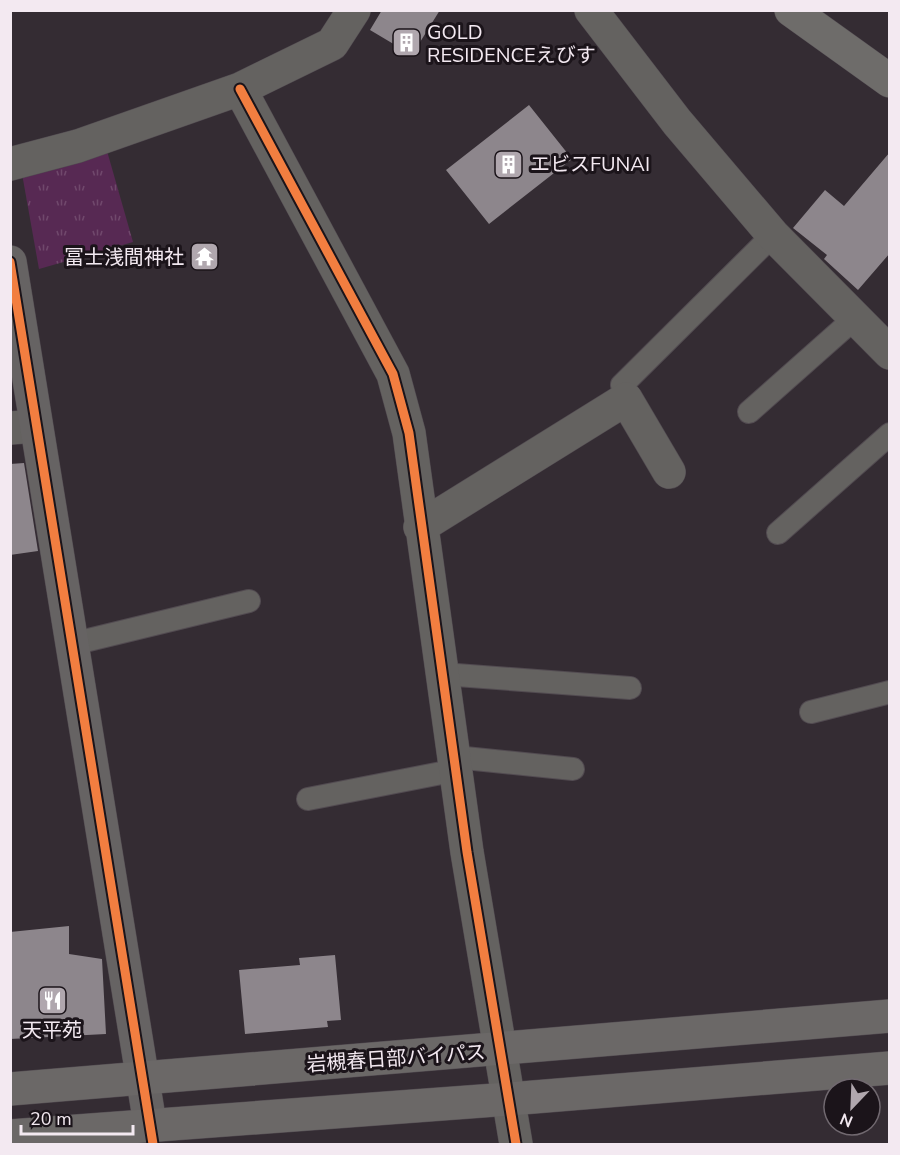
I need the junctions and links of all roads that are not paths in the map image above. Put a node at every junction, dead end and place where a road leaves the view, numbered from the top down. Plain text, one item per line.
1 (354, 10) edge
2 (591, 10) edge
3 (791, 10) edge
4 (890, 81) edge
5 (240, 89) junction
6 (10, 164) edge
7 (773, 235) junction
8 (10, 261) edge
9 (855, 318) junction
10 (890, 353) edge
11 (626, 399) junction
12 (749, 412) dead end
13 (23, 427) edge
14 (890, 434) edge
15 (669, 472) dead end
16 (420, 527) junction
17 (778, 533) dead end
18 (249, 601) dead end
19 (72, 644) junction
20 (443, 674) junction
21 (630, 688) dead end
22 (890, 692) edge
23 (811, 712) dead end
24 (456, 763) junction
25 (573, 769) dead end
26 (308, 799) dead end
27 (890, 1016) edge
28 (500, 1050) junction
29 (890, 1068) edge
30 (142, 1078) junction
31 (10, 1089) edge
32 (509, 1100) junction
33 (151, 1134) edge
34 (10, 1136) edge
35 (516, 1144) edge

1 - 5 street
2 - 7 street
3 - 4 main road
5 - 6 street
5 - 16 street
7 - 9 street
7 - 11 lane
8 - 13 street
9 - 10 street
9 - 12 lane
11 - 15 street
11 - 16 street
13 - 19 street
14 - 17 lane
16 - 20 street
18 - 19 lane
19 - 30 street
20 - 21 lane
20 - 24 street
22 - 23 lane
24 - 25 lane
24 - 26 lane
24 - 28 street
27 - 28 highway, 岩槻春日部バイパス
28 - 30 highway, 岩槻春日部バイパス
28 - 32 street
29 - 32 highway
30 - 31 highway, 岩槻春日部バイパス
30 - 33 street
32 - 33 highway
32 - 35 street
33 - 34 highway

